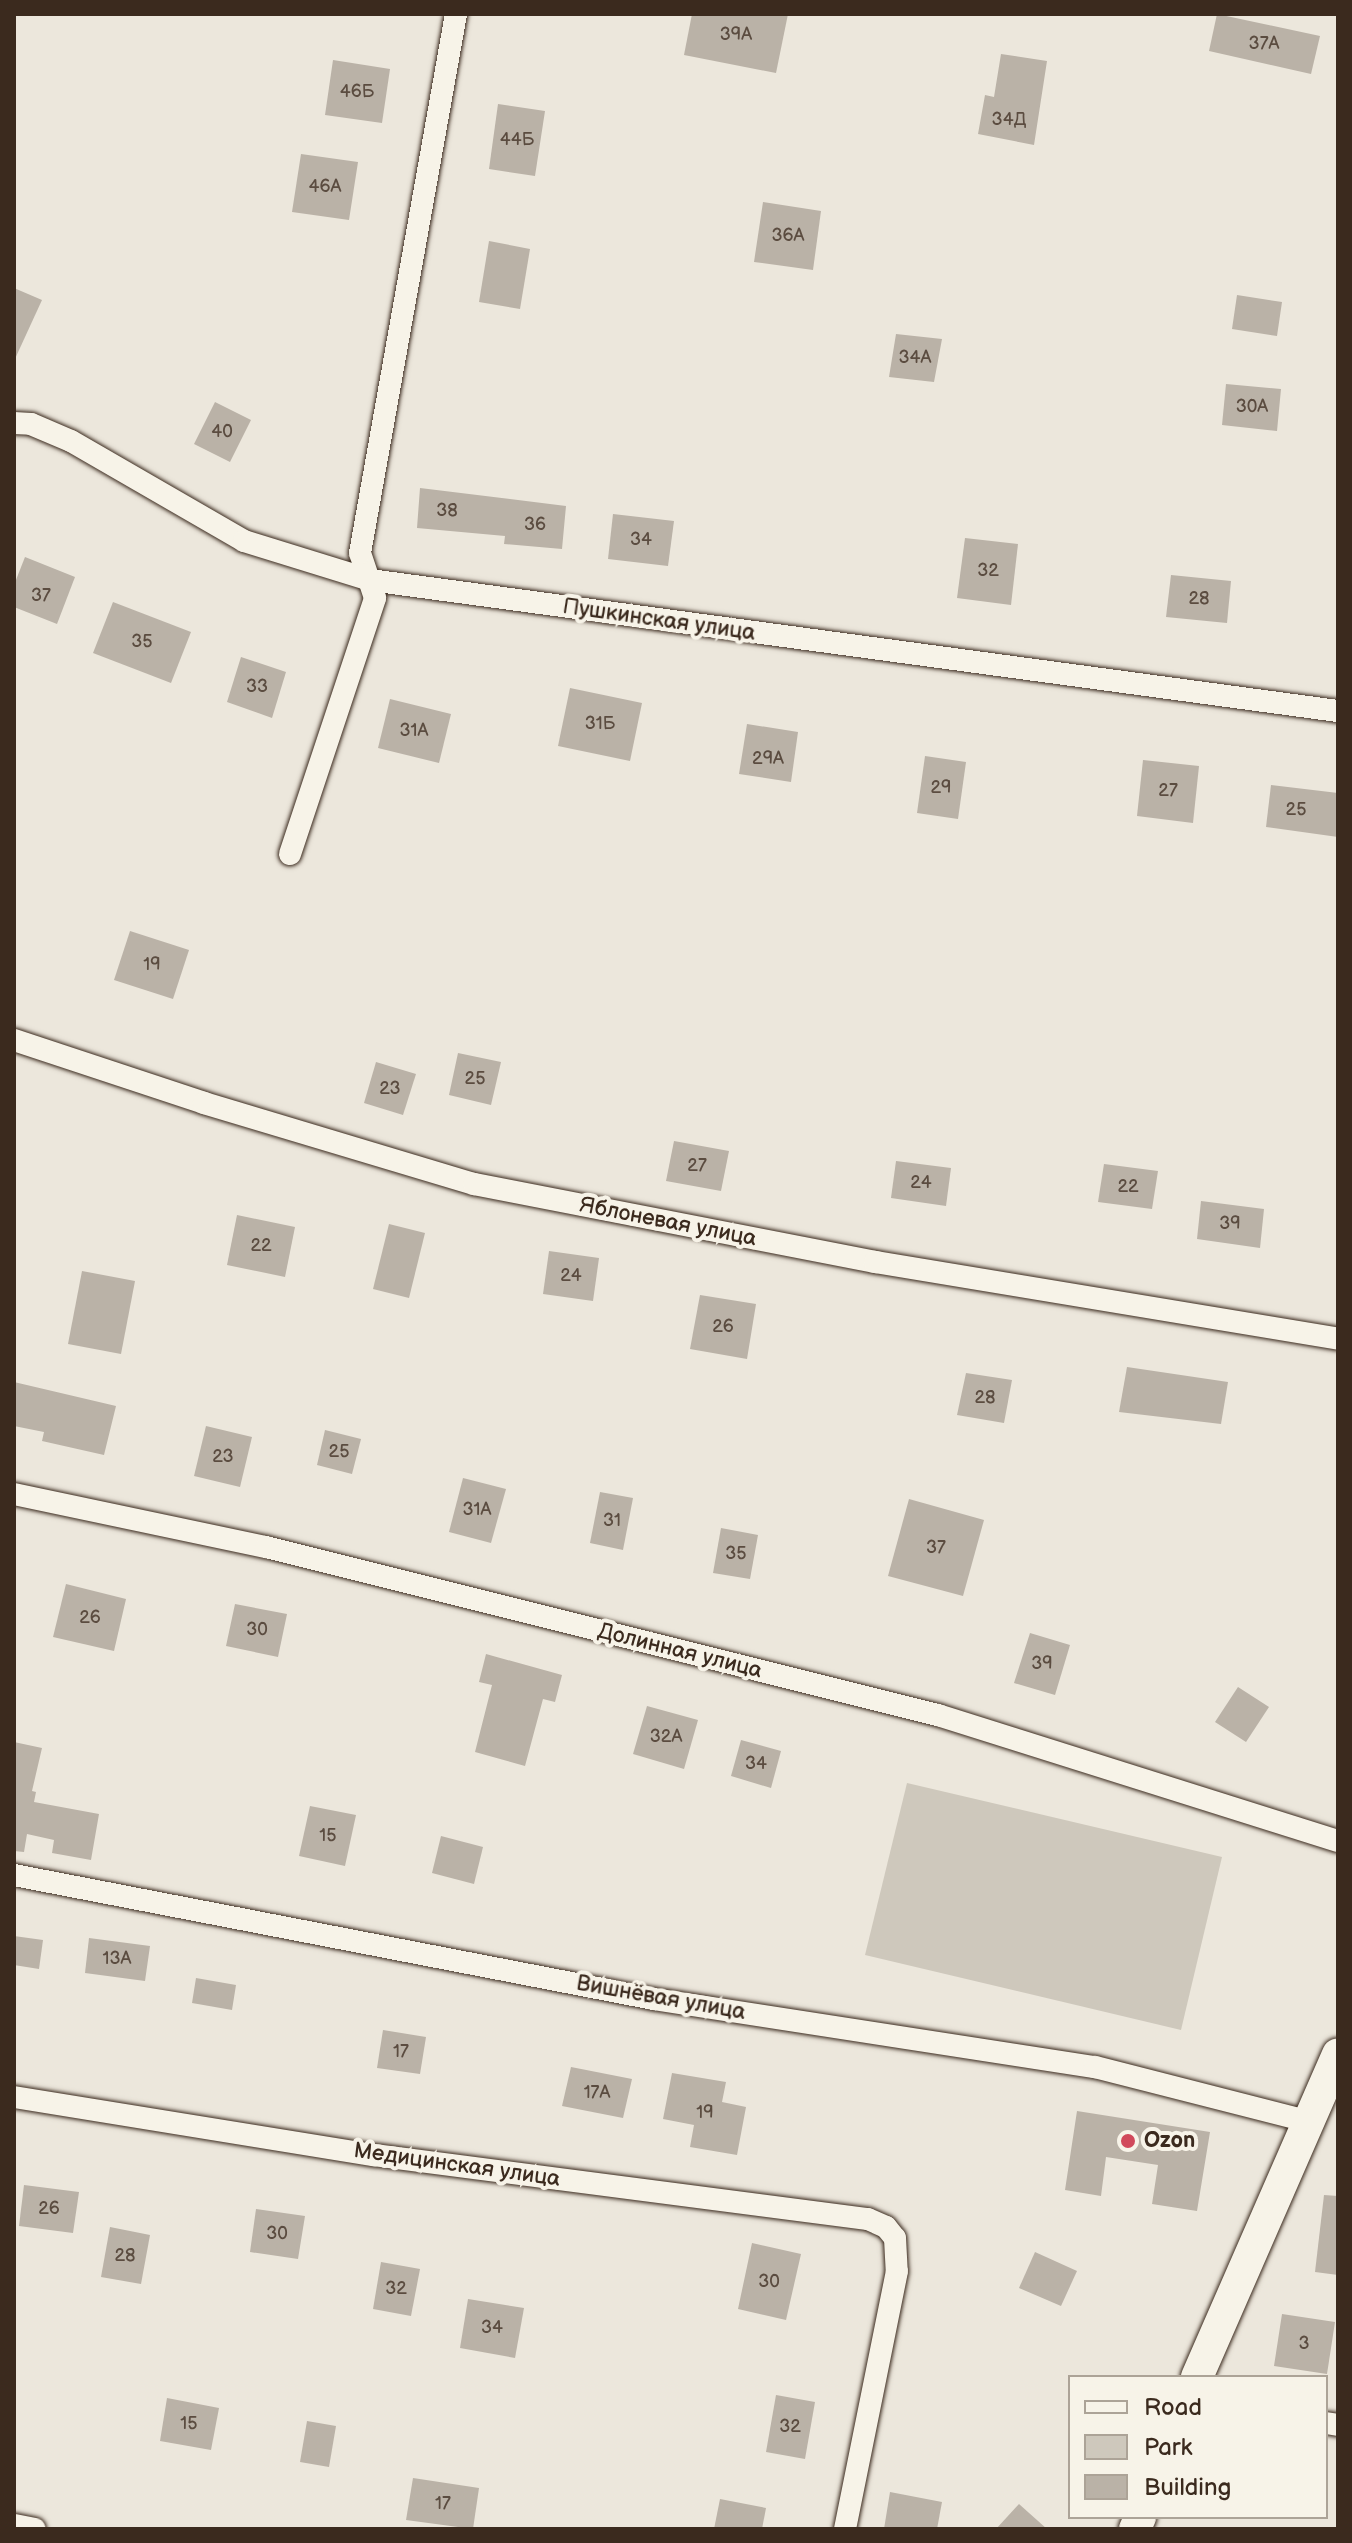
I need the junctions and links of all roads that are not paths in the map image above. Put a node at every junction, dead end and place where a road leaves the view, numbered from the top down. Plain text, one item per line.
1 (456, 14) edge
2 (14, 423) edge
3 (370, 580) junction
4 (1338, 711) edge
5 (290, 854) dead end
6 (14, 1040) edge
7 (1338, 1339) edge
8 (14, 1494) edge
9 (1338, 1841) edge
10 (14, 1875) edge
11 (1338, 2054) edge
12 (14, 2097) edge
13 (1307, 2121) junction
14 (1198, 2375) edge
15 (14, 2525) edge
16 (35, 2529) edge
17 (845, 2529) edge

1 - 3 street
2 - 3 street, Пушкинская улица
3 - 4 street, Пушкинская улица
3 - 5 street
6 - 7 street, Яблоневая улица
8 - 9 street, Долинная улица
10 - 13 street, Вишнёвая улица
11 - 13 street
12 - 17 street, Медицинская улица
13 - 14 street
15 - 16 street

